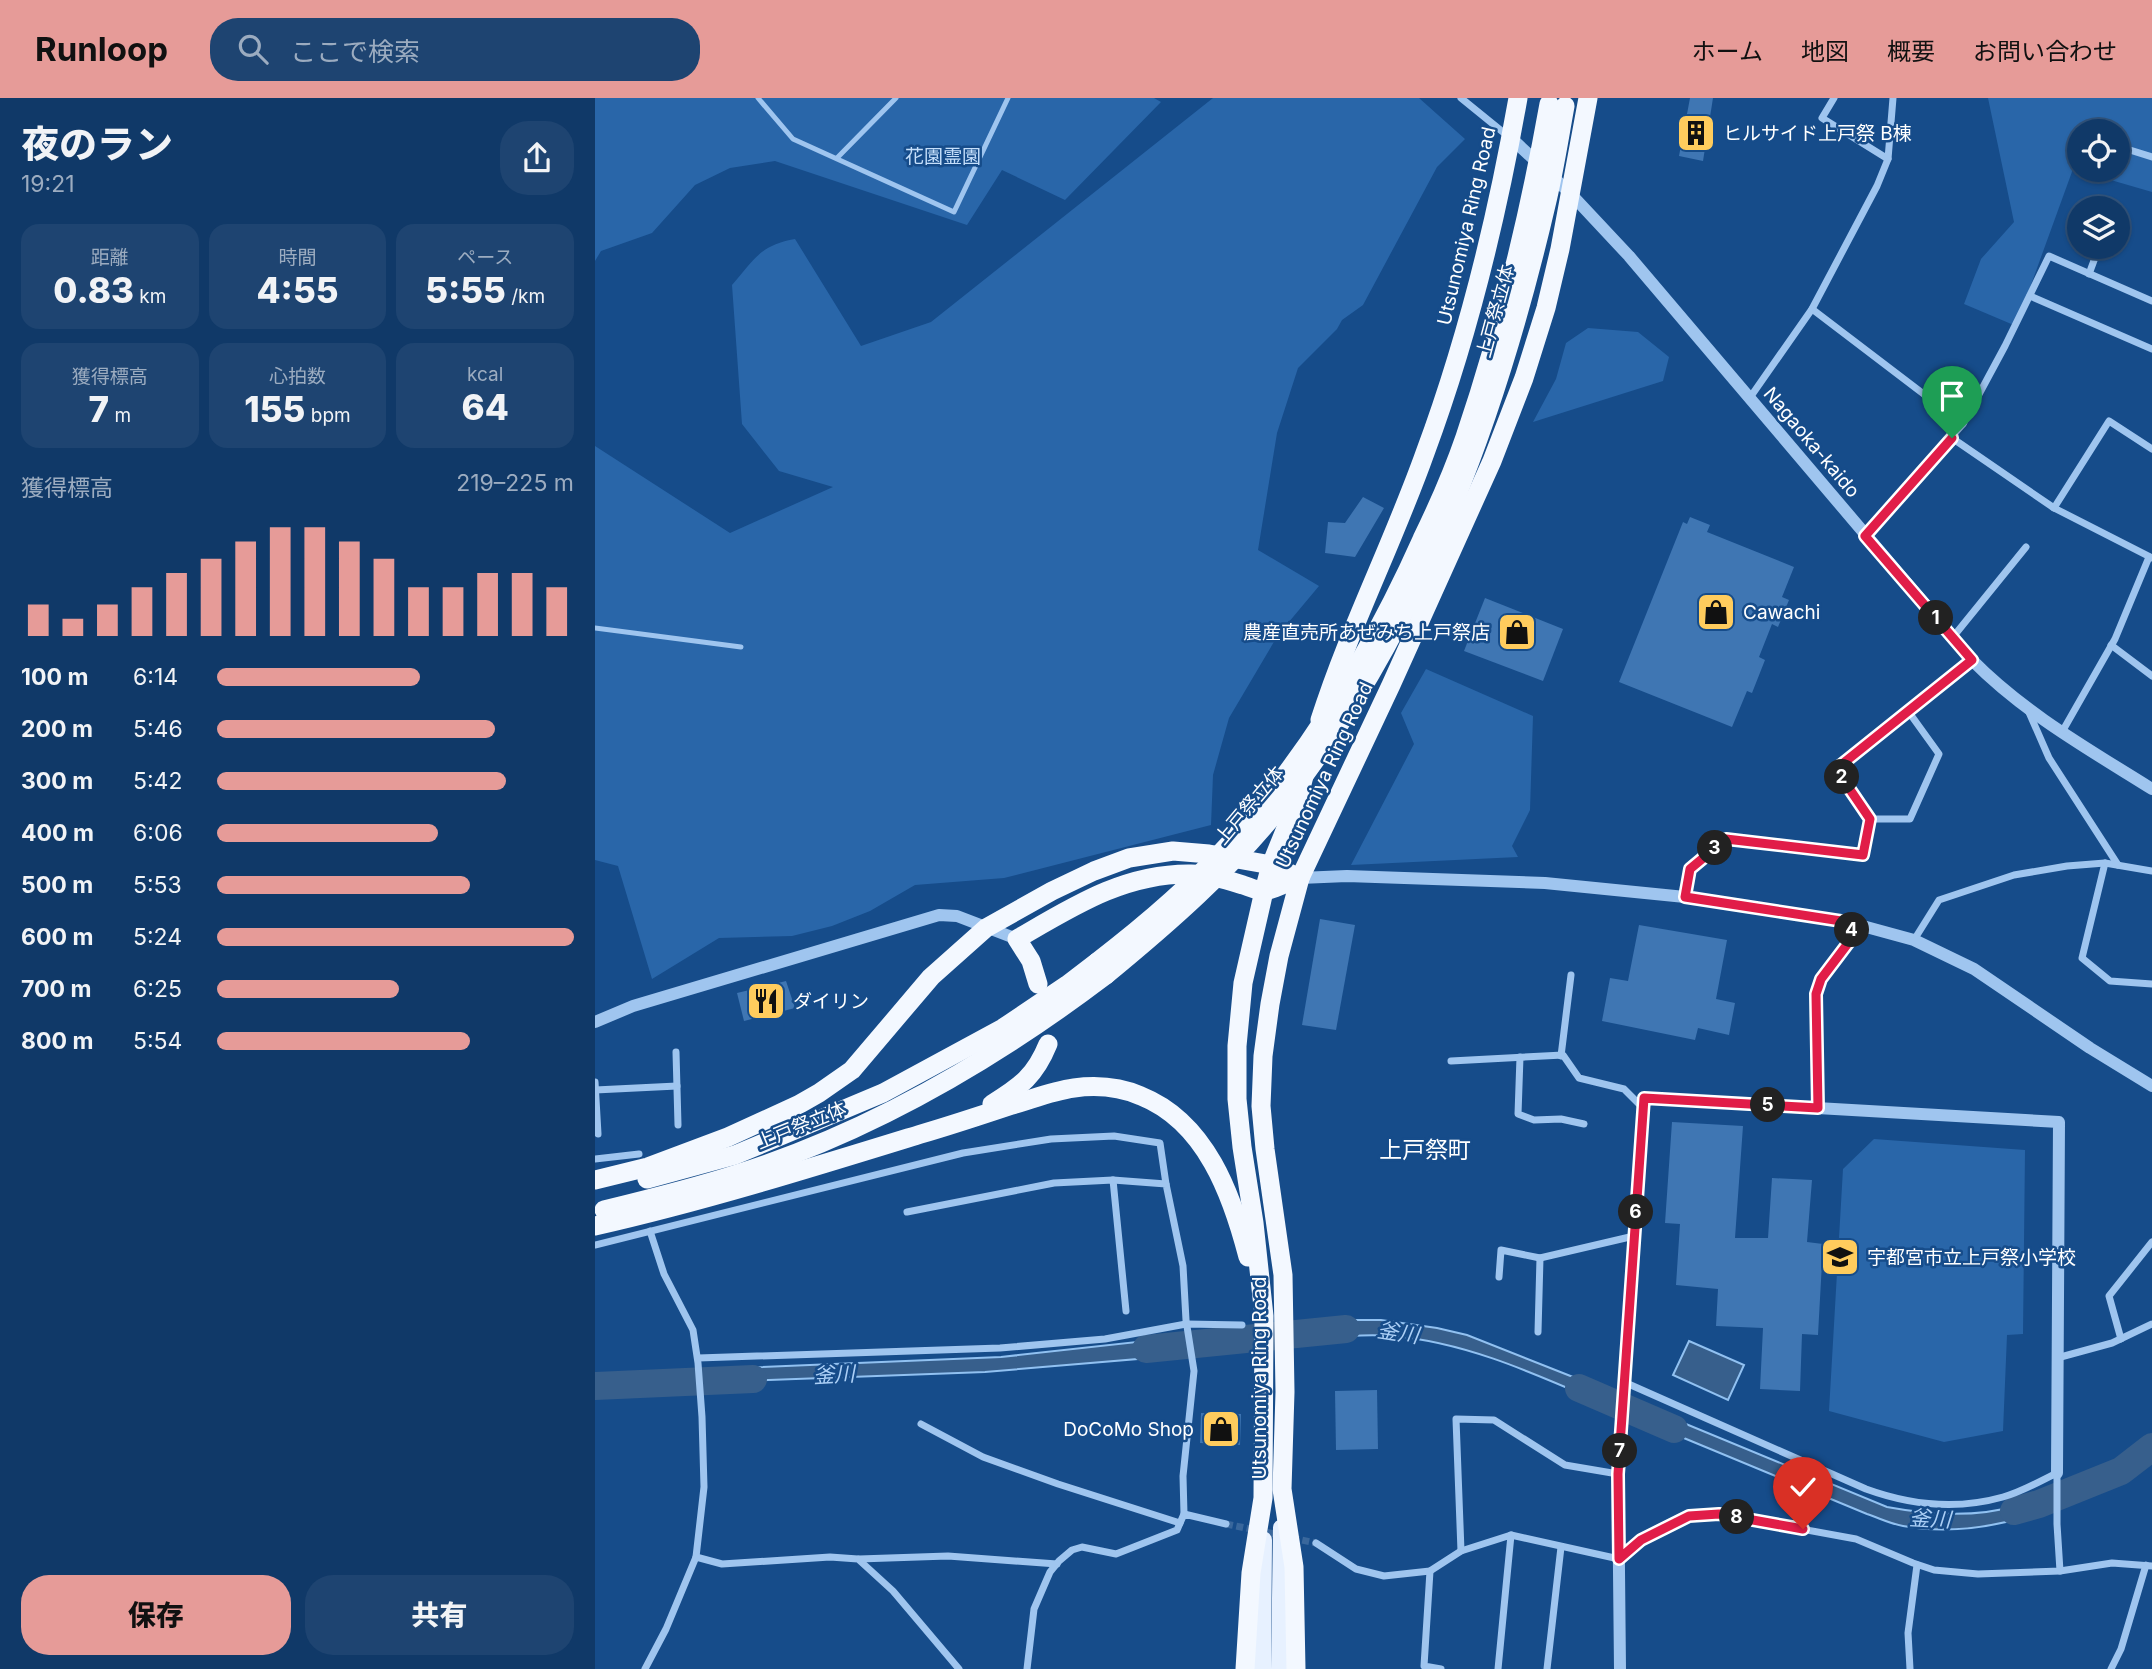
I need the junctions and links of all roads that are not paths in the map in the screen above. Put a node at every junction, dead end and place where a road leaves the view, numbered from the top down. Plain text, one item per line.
1 (758, 98) edge
2 (897, 98) edge
3 (1008, 98) edge
4 (1461, 98) edge
5 (1518, 98) edge
6 (1588, 98) edge
7 (1834, 98) edge
8 (1893, 98) edge
9 (1557, 101) edge
10 (1511, 138) junction
11 (2130, 150) edge
12 (2152, 157) edge
13 (837, 158) junction
14 (1888, 159) junction
15 (1570, 193) junction
16 (2095, 259) edge
17 (2089, 274) junction
18 (2030, 296) junction
19 (2152, 300) edge
20 (1812, 309) junction
21 (2152, 349) edge
22 (1749, 398) junction
23 (1963, 424) junction
24 (1952, 438) junction
25 (2152, 449) edge
26 (2054, 508) junction
27 (1865, 536) junction
28 (2025, 547) dead end
29 (2151, 558) edge
30 (595, 628) edge
31 (1952, 638) junction
32 (2111, 645) junction
33 (741, 647) dead end
34 (1972, 660) junction
35 (2152, 676) edge
36 (2028, 709) junction
37 (1908, 711) junction
38 (2062, 732) junction
39 (2152, 789) edge
40 (1870, 819) junction
41 (2105, 863) junction
42 (1271, 865) junction
43 (2118, 865) junction
44 (2152, 871) edge
45 (1300, 878) junction
46 (1264, 891) junction
47 (1685, 897) junction
48 (1854, 923) junction
49 (986, 928) junction
50 (1017, 939) junction
51 (1914, 940) junction
52 (1571, 975) dead end
53 (1038, 984) dead end
54 (2152, 984) edge
55 (595, 1022) edge
56 (1048, 1044) dead end
57 (676, 1052) dead end
58 (1561, 1056) junction
59 (1520, 1057) junction
60 (1451, 1061) dead end
61 (595, 1082) edge
62 (677, 1086) junction
63 (2152, 1086) edge
64 (596, 1090) edge
65 (1818, 1108) junction
66 (1643, 1109) junction
67 (1584, 1124) dead end
68 (678, 1125) dead end
69 (923, 1133) junction
70 (598, 1134) dead end
71 (639, 1154) dead end
72 (595, 1159) edge
73 (737, 1163) junction
74 (595, 1180) edge
75 (1113, 1180) junction
76 (1166, 1184) junction
77 (595, 1192) edge
78 (907, 1212) dead end
79 (595, 1213) edge
80 (595, 1226) edge
81 (650, 1231) junction
82 (1634, 1236) junction
83 (2152, 1242) edge
84 (595, 1245) edge
85 (1540, 1258) junction
86 (1499, 1277) dead end
87 (1126, 1311) dead end
88 (1264, 1316) junction
89 (1186, 1324) junction
90 (2152, 1324) edge
91 (1242, 1325) dead end
92 (1538, 1332) dead end
93 (2121, 1339) junction
94 (2057, 1358) junction
95 (698, 1360) junction
96 (1624, 1382) junction
97 (921, 1424) dead end
98 (2057, 1473) junction
99 (1618, 1474) junction
100 (1282, 1489) junction
101 (1263, 1498) junction
102 (1184, 1514) junction
103 (1180, 1523) junction
104 (1226, 1524) tunnel mouth
105 (1511, 1535) junction
106 (1315, 1543) tunnel mouth
107 (1561, 1547) junction
108 (1461, 1551) junction
109 (696, 1557) junction
110 (858, 1559) junction
111 (1619, 1559) junction
112 (1057, 1564) junction
113 (1917, 1565) junction
114 (2149, 1566) edge
115 (1430, 1571) junction
116 (2060, 1571) junction
117 (645, 1669) edge
118 (959, 1669) edge
119 (1027, 1669) edge
120 (1245, 1669) edge
121 (1262, 1669) edge
122 (1280, 1669) edge
123 (1296, 1669) edge
124 (1441, 1669) edge
125 (1498, 1669) edge
126 (1547, 1669) edge
127 (1620, 1669) edge
128 (1910, 1669) edge
129 (2111, 1669) edge

1 - 13 lane
2 - 13 lane
3 - 13 lane
4 - 10 street, Nagaoka-kaido
5 - 10 highway, Utsunomiya Ring Road
6 - 15 highway, Utsunomiya Ring Road
7 - 14 street
8 - 14 street
9 - 73 highway, 上戸祭立体, bridge
10 - 15 street, Nagaoka-kaido
10 - 42 highway, Utsunomiya Ring Road
11 - 12 street
14 - 20 street
15 - 22 street, Nagaoka-kaido
15 - 45 highway, Utsunomiya Ring Road
16 - 17 street
17 - 18 street
17 - 19 street
18 - 21 street
18 - 23 street
20 - 22 street
20 - 23 street
22 - 27 street, Nagaoka-kaido
23 - 24 street
24 - 26 street
24 - 27 street
25 - 26 street
26 - 29 street
27 - 31 street, Nagaoka-kaido
28 - 31 street
29 - 32 street
30 - 33 lane
31 - 34 street, Nagaoka-kaido
32 - 35 street
32 - 38 street
34 - 36 street, Nagaoka-kaido
34 - 37 street
36 - 38 street, Nagaoka-kaido
36 - 43 street
37 - 40 street
37 - 40 street
38 - 39 street, Nagaoka-kaido
40 - 47 street
41 - 43 street
41 - 51 street
41 - 54 street
42 - 45 highway
42 - 46 highway, Utsunomiya Ring Road
42 - 49 highway
43 - 44 street
45 - 46 highway
45 - 47 street
45 - 100 highway, Utsunomiya Ring Road
46 - 50 highway
46 - 88 highway, Utsunomiya Ring Road
47 - 48 street
48 - 51 street
48 - 65 street
49 - 50 street
49 - 55 street
49 - 73 highway
50 - 53 highway
51 - 63 street
52 - 58 street
56 - 69 highway
57 - 62 street
58 - 59 street
58 - 66 street
59 - 60 street
59 - 67 street
61 - 64 street
62 - 64 street
62 - 68 street
64 - 70 street
65 - 66 street
65 - 94 street
66 - 82 street
69 - 73 highway
69 - 88 highway
71 - 72 street
73 - 74 highway
73 - 77 highway, 上戸祭立体
73 - 79 highway, 上戸祭立体
73 - 80 highway
75 - 76 street
75 - 78 street
75 - 87 street
76 - 81 street
76 - 89 street
81 - 84 street
81 - 95 street
82 - 85 street
82 - 96 street
83 - 93 street
85 - 86 street
85 - 92 street
88 - 101 highway, Utsunomiya Ring Road
89 - 91 street
89 - 95 street
89 - 102 street
90 - 93 street
93 - 94 street
94 - 98 street
95 - 109 street
96 - 98 street
96 - 99 street
97 - 103 street
98 - 116 street
99 - 108 street
99 - 111 street
100 - 122 main road, Utsunomiya Ring Road
100 - 123 highway
101 - 120 highway
101 - 121 main road, Utsunomiya Ring Road
102 - 103 street
102 - 104 street
103 - 112 street
105 - 107 street
105 - 108 street
105 - 125 street
106 - 115 street
107 - 111 street
107 - 126 street
108 - 115 street
109 - 110 street
109 - 117 street
110 - 112 street
110 - 118 street
111 - 113 street
111 - 127 street
112 - 119 street
113 - 116 street
113 - 128 street
114 - 116 street
114 - 129 street
115 - 124 street

